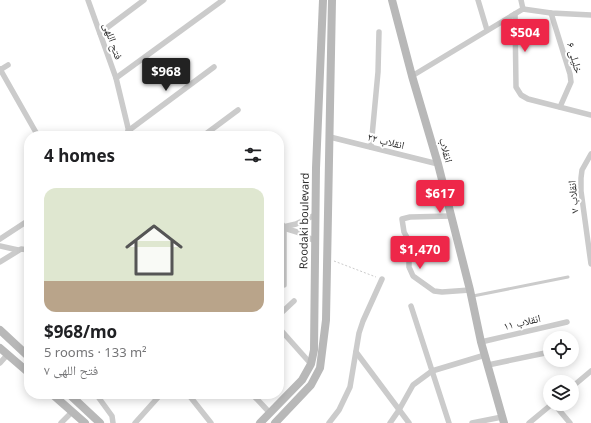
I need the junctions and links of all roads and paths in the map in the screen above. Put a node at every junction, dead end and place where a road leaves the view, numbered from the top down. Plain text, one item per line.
1 (88, 0) edge
2 (144, 0) edge
3 (224, 0) edge
4 (323, 0) edge
5 (332, 0) edge
6 (392, 0) edge
7 (478, 0) edge
8 (521, 0) edge
9 (523, 9) junction
10 (551, 13) junction
11 (515, 14) junction
12 (591, 15) edge
13 (487, 30) junction
14 (379, 32) dead end
15 (100, 33) junction
16 (8, 65) dead end
17 (214, 67) dead end
18 (0, 70) edge
19 (412, 76) junction
20 (116, 78) junction
21 (560, 107) junction
22 (238, 110) dead end
23 (591, 115) edge
24 (35, 131) edge
25 (129, 131) edge
26 (132, 131) edge
27 (211, 131) edge
28 (330, 137) junction
29 (371, 147) junction
30 (591, 154) edge
31 (438, 164) junction
32 (315, 215) junction
33 (451, 216) junction
34 (24, 223) edge
35 (284, 227) edge
36 (284, 229) edge
37 (0, 240) edge
38 (315, 241) junction
39 (0, 246) edge
40 (24, 248) edge
41 (18, 250) junction
42 (328, 259) junction
43 (0, 262) edge
44 (591, 264) edge
45 (568, 277) dead end
46 (382, 279) joint
47 (470, 293) junction
48 (294, 300) dead end
49 (411, 306) dead end
50 (284, 310) edge
51 (567, 322) dead end
52 (0, 330) edge
53 (284, 334) edge
54 (481, 342) junction
55 (0, 348) edge
56 (24, 352) edge
57 (356, 352) junction
58 (8, 354) junction
59 (543, 354) edge
60 (485, 355) junction
61 (0, 363) edge
62 (311, 364) junction
63 (488, 366) junction
64 (24, 368) edge
65 (432, 371) junction
66 (591, 371) edge
67 (579, 381) edge
68 (58, 399) edge
69 (74, 399) edge
70 (100, 399) edge
71 (156, 399) edge
72 (192, 399) edge
73 (257, 399) edge
74 (284, 399) edge
75 (284, 399) edge
76 (400, 410) junction
77 (544, 411) edge
78 (559, 411) edge
79 (72, 412) junction
80 (270, 413) junction
81 (503, 420) edge
82 (278, 422) edge
83 (61, 423) edge
84 (85, 423) edge
85 (100, 423) edge
86 (113, 423) edge
87 (135, 423) edge
88 (211, 423) edge
89 (260, 423) edge
90 (329, 423) edge
91 (390, 423) edge
92 (409, 423) edge
93 (449, 423) edge
94 (472, 423) edge
95 (529, 423) edge
96 (570, 423) edge

1 - 15 street, فتح اللهی
2 - 15 street
3 - 20 street
4 - 32 main road, Roodaki boulevard
5 - 28 main road
6 - 19 main road, انقلاب
7 - 13 street
8 - 9 street
9 - 10 street
9 - 11 street
10 - 12 street
10 - 21 street, خلیلی ۶
11 - 13 street
11 - 21 street
13 - 19 street
14 - 29 street
15 - 20 street, فتح اللهی
16 - 18 street
17 - 26 street
18 - 24 street
19 - 31 main road, انقلاب
20 - 25 street, فتح اللهی
21 - 23 street
22 - 27 street
28 - 29 street, انقلاب ۲۲
28 - 42 main road
29 - 31 street, انقلاب ۲۲
30 - 44 street, انقلاب ۷
31 - 33 main road, انقلاب
32 - 35 street
32 - 38 main road, Roodaki boulevard
33 - 47 main road, انقلاب
33 - 47 street
34 - 37 street
36 - 38 street
38 - 62 main road, Roodaki boulevard
39 - 41 street
40 - 41 street
41 - 43 street
42 - 46 path
42 - 82 main road
45 - 47 lane
46 - 57 street
47 - 54 main road, انقلاب
48 - 50 street
49 - 65 street
51 - 54 street, انقلاب ۱۱
52 - 56 main road
53 - 62 street
54 - 60 main road, انقلاب
55 - 58 main road
57 - 76 street
57 - 90 street
58 - 61 street
58 - 64 main road
59 - 63 street
60 - 63 main road, انقلاب
60 - 65 street
62 - 74 main road, Roodaki boulevard
63 - 81 main road, انقلاب
65 - 76 street
65 - 93 street
66 - 67 street
68 - 79 main road
69 - 85 main road
70 - 86 street
71 - 87 street
72 - 88 street
73 - 80 street
75 - 80 main road, Roodaki boulevard
76 - 91 street
76 - 92 street
77 - 95 street
78 - 96 street
79 - 83 street
79 - 84 main road
80 - 89 main road, Roodaki boulevard
81 - 94 street

